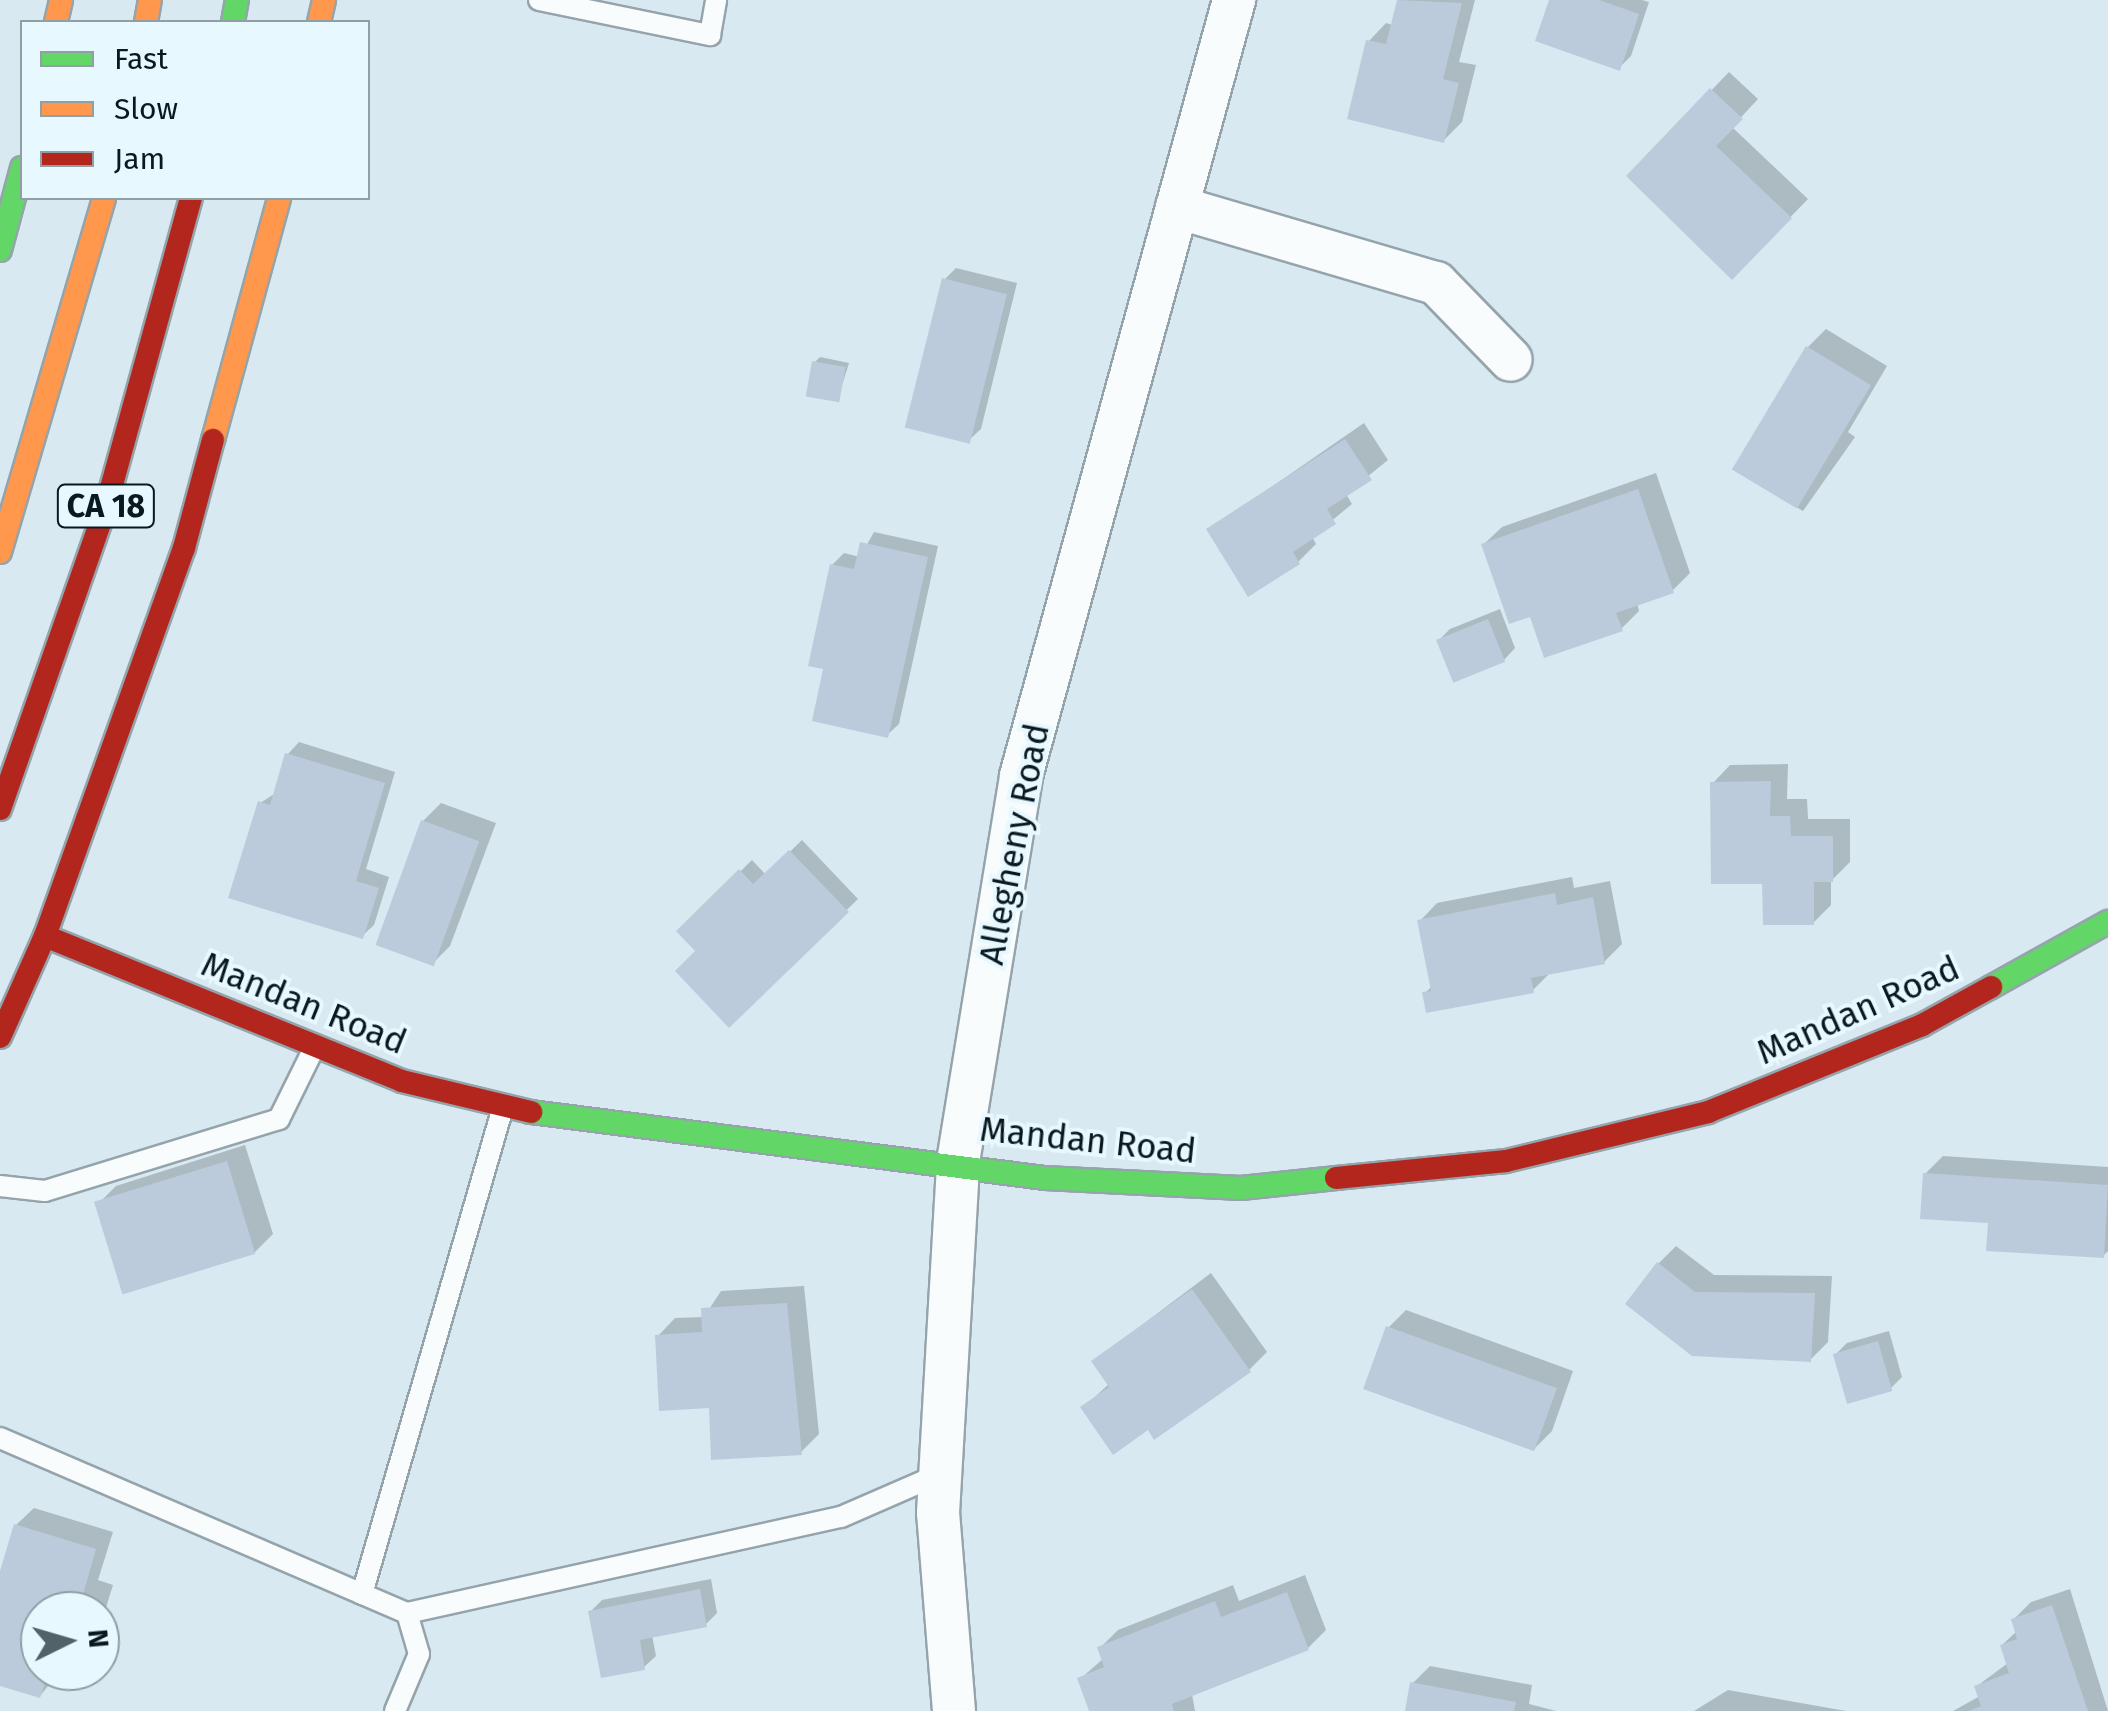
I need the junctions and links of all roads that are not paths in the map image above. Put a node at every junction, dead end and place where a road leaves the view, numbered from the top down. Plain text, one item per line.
1 (539, 0) edge
2 (716, 0) edge
3 (1234, 0) edge
4 (20, 175) edge
5 (103, 200) edge
6 (191, 200) edge
7 (278, 200) edge
8 (1178, 208) junction
9 (0, 250) edge
10 (1512, 360) dead end
11 (0, 552) edge
12 (0, 809) edge
13 (2108, 922) edge
14 (45, 936) junction
15 (0, 1037) edge
16 (316, 1044) junction
17 (504, 1105) junction
18 (958, 1162) junction
19 (0, 1186) edge
20 (0, 1438) edge
21 (940, 1474) junction
22 (362, 1594) junction
23 (408, 1613) junction
24 (395, 1711) edge
25 (954, 1711) edge

1 - 2 lane
3 - 8 street, Allegheny Road
4 - 9 street
5 - 11 street, CA 18
6 - 12 street, CA 18
7 - 14 street
8 - 10 street
8 - 18 street, Allegheny Road
13 - 18 street, Mandan Road
14 - 15 street
14 - 16 street, Mandan Road
16 - 17 street, Mandan Road
16 - 19 lane
17 - 18 street, Mandan Road
17 - 22 lane
18 - 21 street, Allegheny Road
20 - 22 lane
21 - 23 lane
21 - 25 street, Allegheny Road
22 - 23 lane
23 - 24 lane

